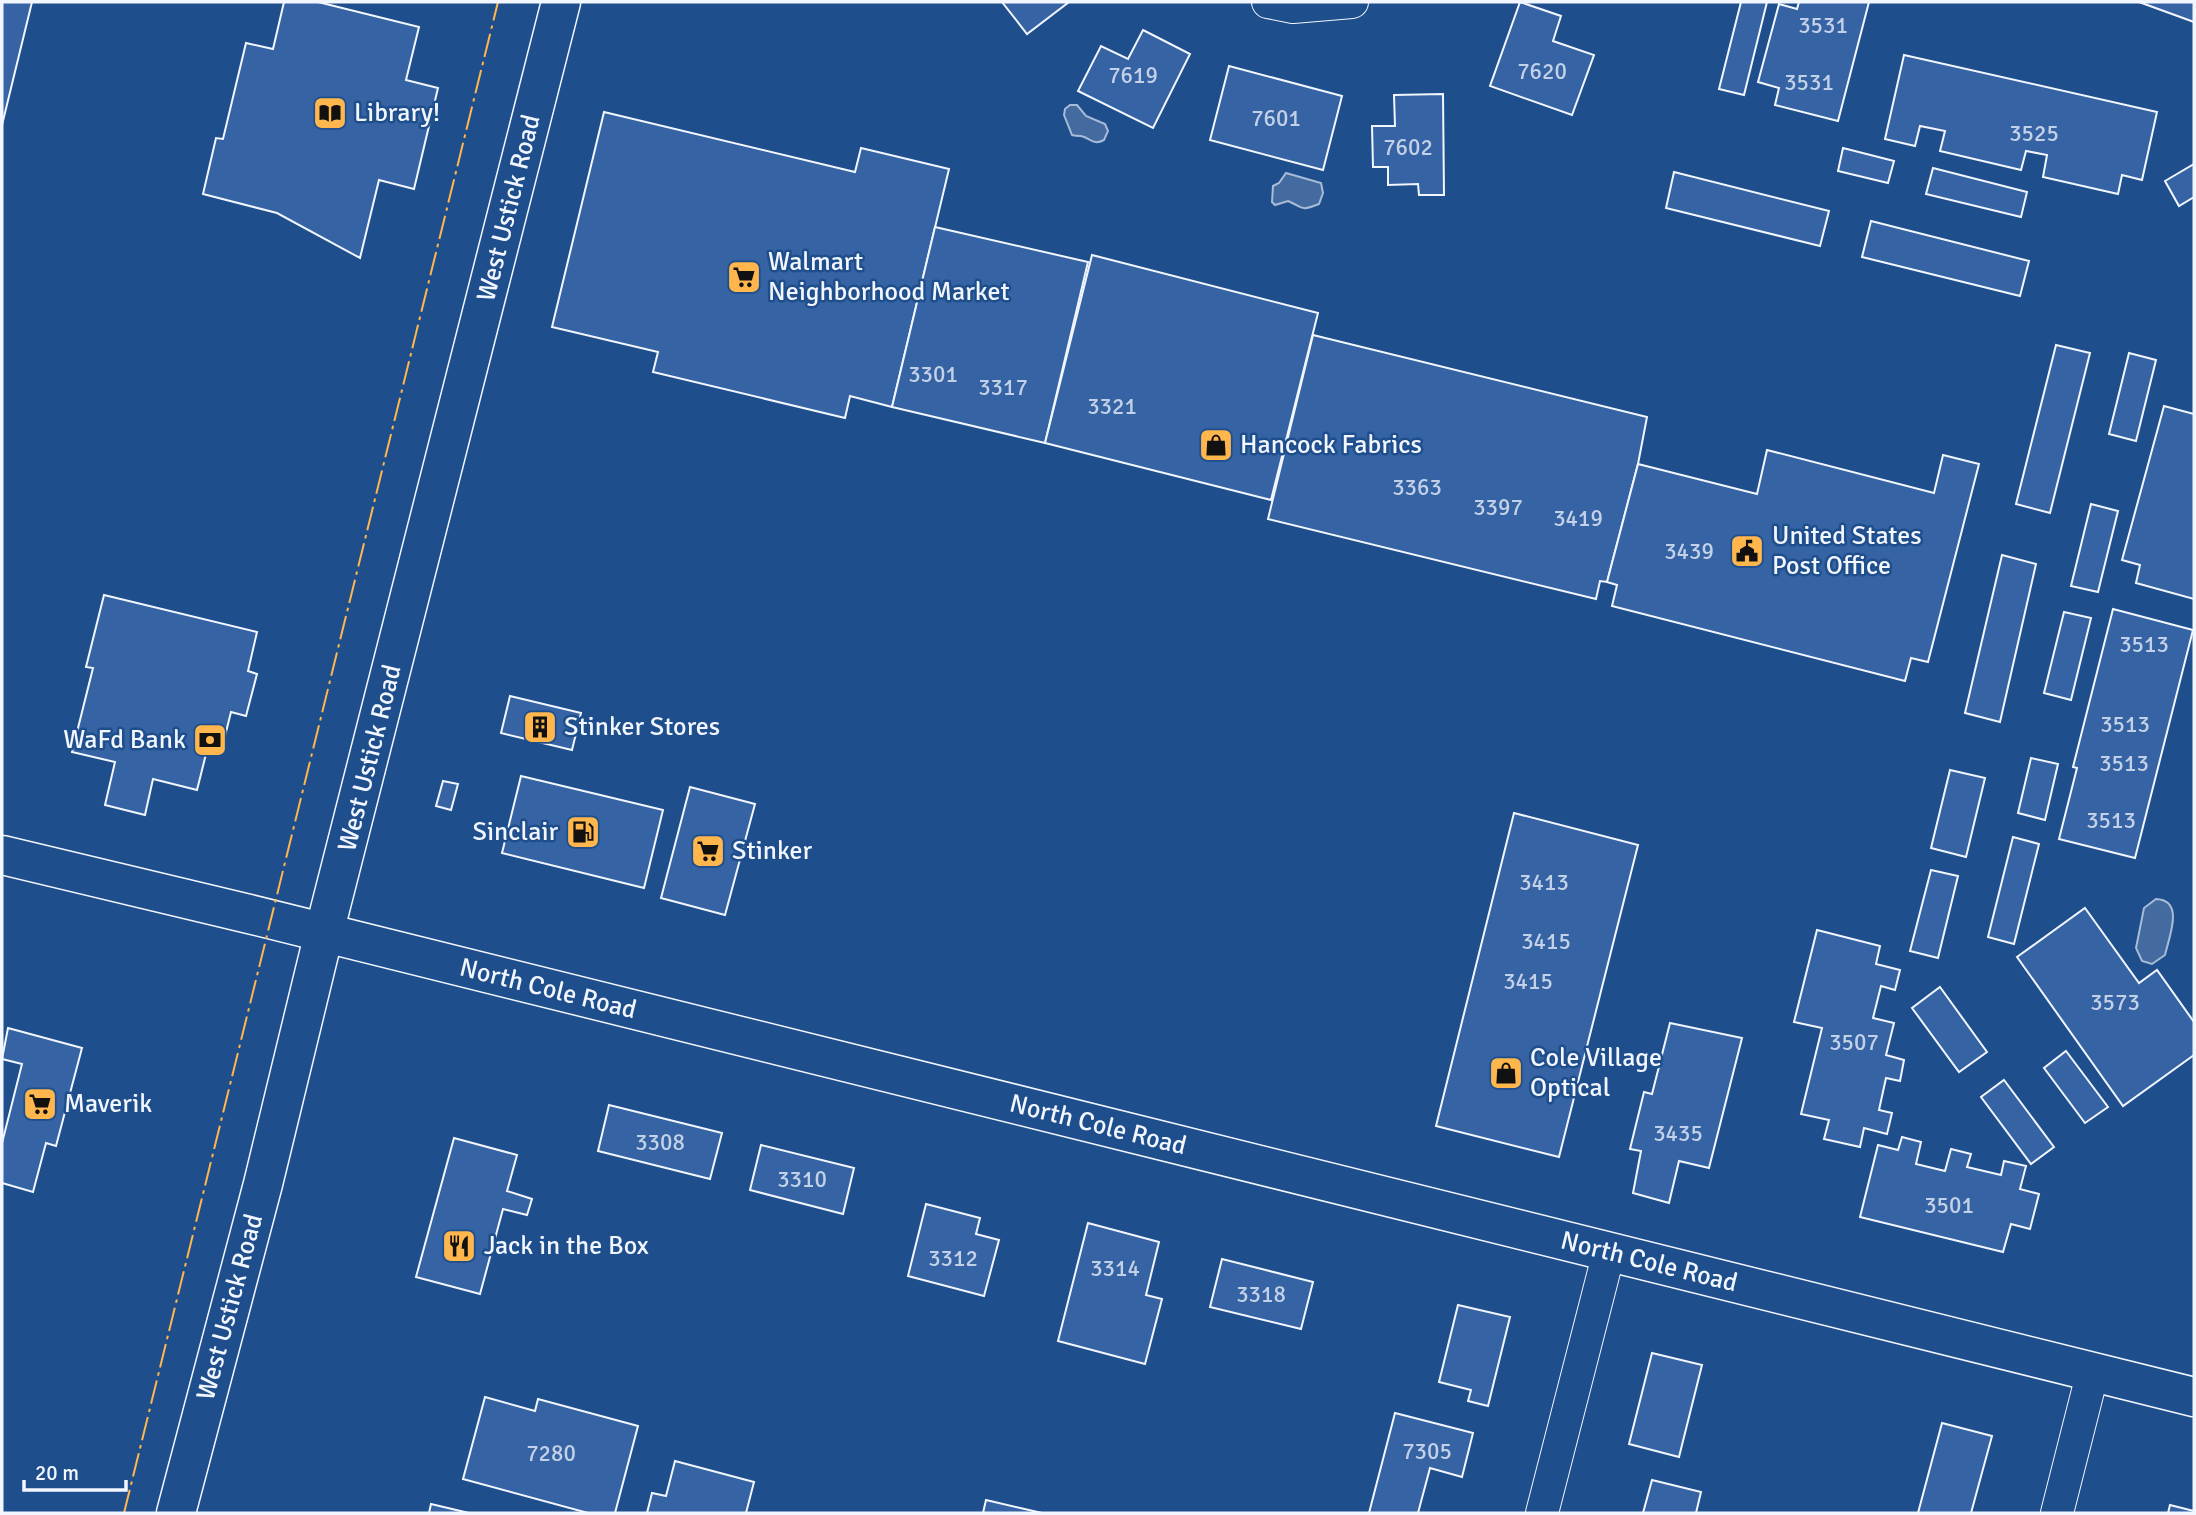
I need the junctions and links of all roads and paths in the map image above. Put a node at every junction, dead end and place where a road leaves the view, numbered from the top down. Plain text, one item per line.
1 (561, 2) edge
2 (1268, 2) edge
3 (1352, 2) edge
4 (2, 855) edge
5 (324, 933) junction
6 (1609, 1252) junction
7 (2093, 1371) junction
8 (2194, 1397) edge
9 (176, 1513) edge
10 (1542, 1513) edge
11 (2057, 1513) edge

1 - 5 main road, West Ustick Road
2 - 3 street
4 - 5 main road, North Cole Road
5 - 6 main road, North Cole Road
5 - 9 main road, West Ustick Road
6 - 7 main road, North Cole Road
6 - 10 street
7 - 8 main road, North Cole Road
7 - 11 street

